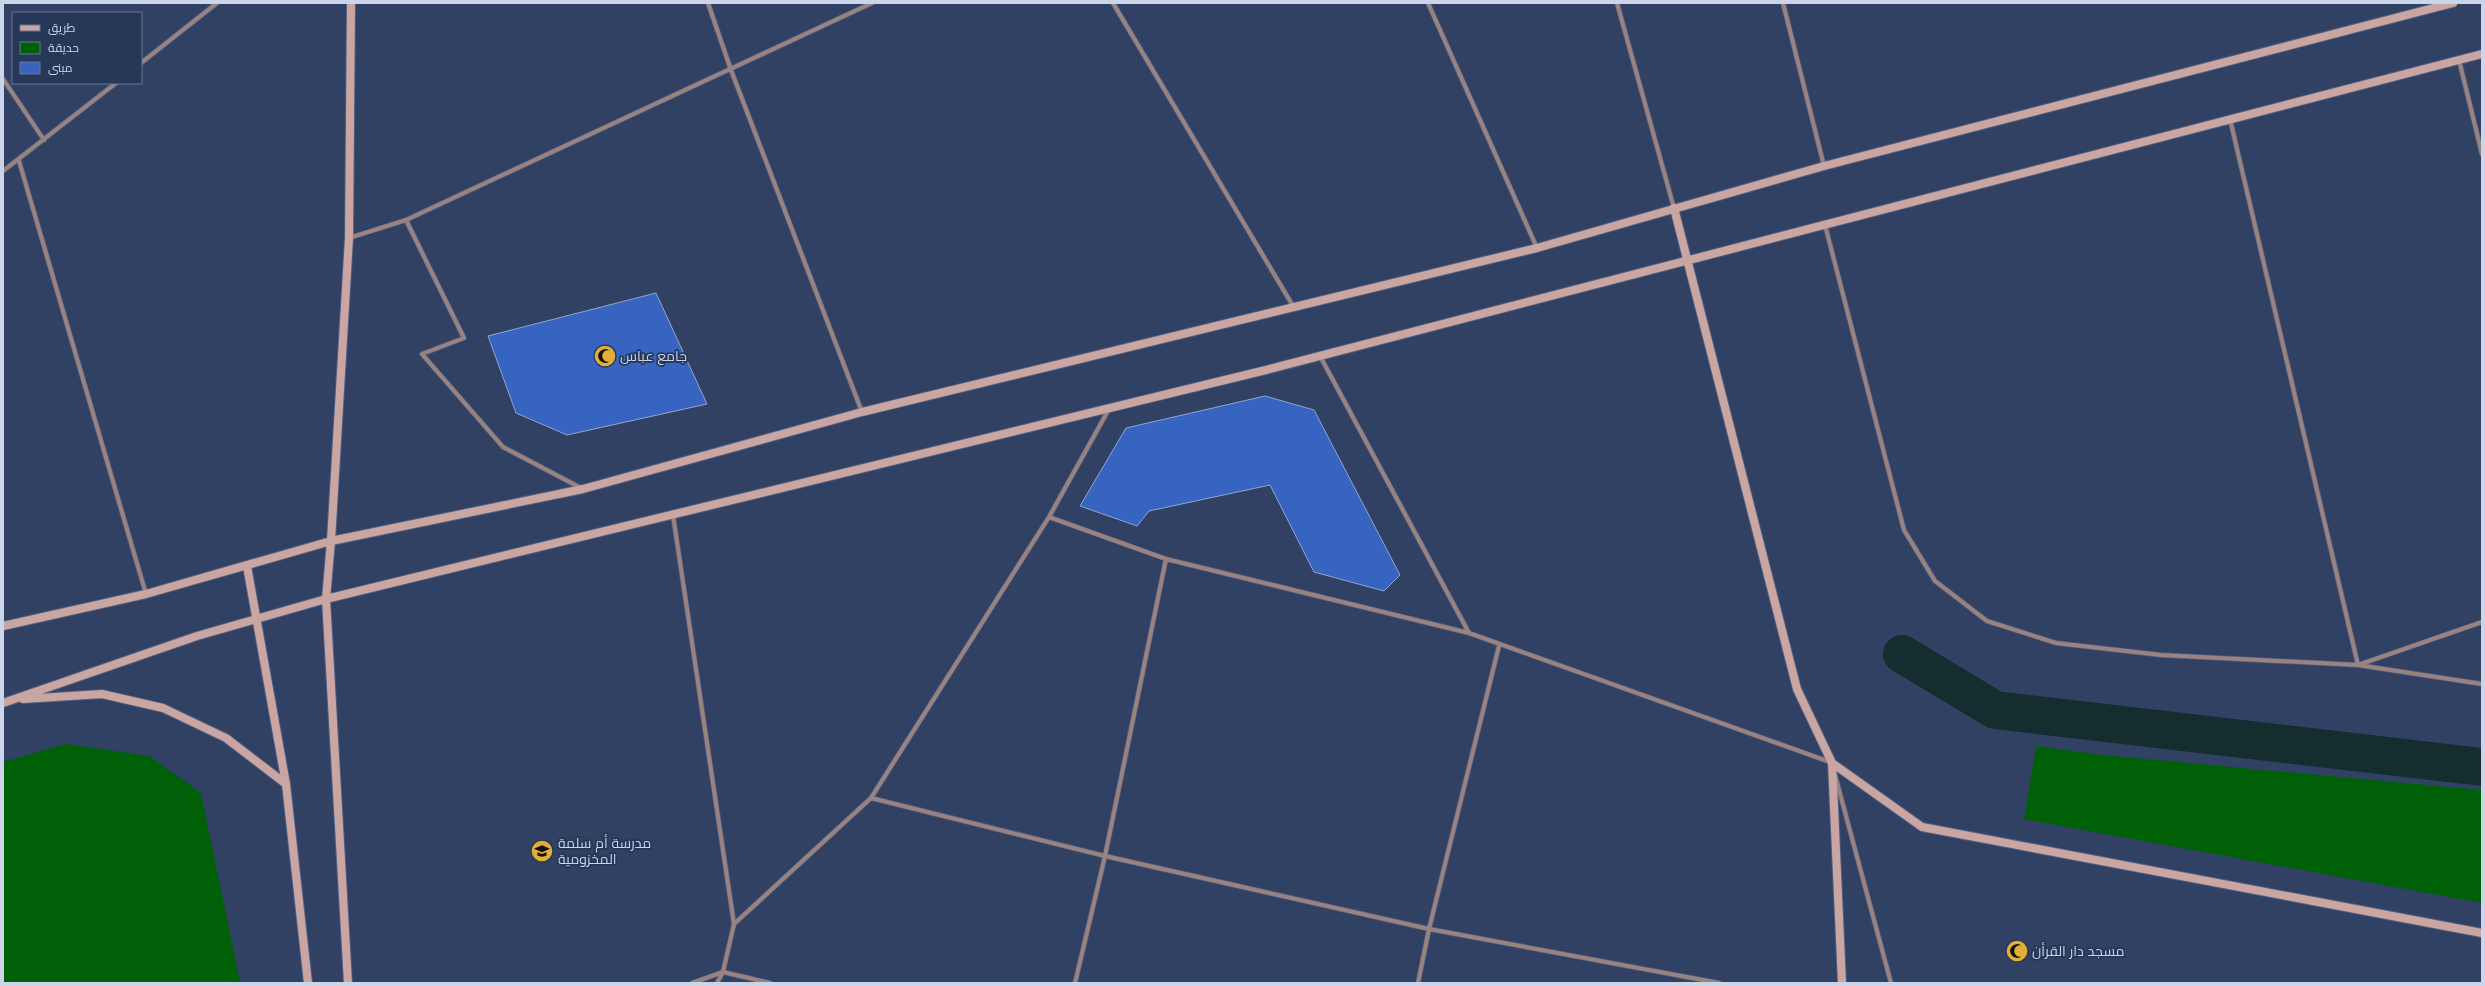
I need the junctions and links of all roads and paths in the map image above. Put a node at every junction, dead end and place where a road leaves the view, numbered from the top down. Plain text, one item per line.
1 (217, 3) edge
2 (350, 3) edge
3 (708, 3) edge
4 (872, 3) edge
5 (1113, 3) edge
6 (1428, 3) edge
7 (1617, 3) edge
8 (1783, 3) edge
9 (2453, 3) edge
10 (2482, 54) edge
11 (2459, 60) junction
12 (142, 62) edge
13 (731, 70) junction
14 (3, 79) edge
15 (115, 84) edge
16 (2230, 119) junction
17 (44, 140) junction
18 (2482, 154) edge
19 (19, 161) junction
20 (1824, 166) junction
21 (3, 171) edge
22 (1674, 208) junction
23 (406, 220) junction
24 (1825, 224) junction
25 (349, 238) junction
26 (1537, 248) junction
27 (1688, 260) junction
28 (1293, 306) junction
29 (1320, 356) junction
30 (1110, 407) junction
31 (862, 412) junction
32 (583, 490) junction
33 (673, 515) junction
34 (1049, 518) junction
35 (332, 541) junction
36 (1166, 559) junction
37 (247, 566) junction
38 (146, 594) junction
39 (326, 599) junction
40 (258, 619) junction
41 (2482, 622) edge
42 (3, 626) edge
43 (1469, 633) junction
44 (1499, 646) junction
45 (2358, 665) junction
46 (2482, 684) edge
47 (12, 700) junction
48 (3, 703) edge
49 (1832, 763) junction
50 (286, 784) junction
51 (871, 798) junction
52 (1105, 856) junction
53 (734, 924) junction
54 (1429, 929) junction
55 (2482, 933) edge
56 (723, 972) junction
57 (308, 983) edge
58 (348, 983) edge
59 (692, 983) edge
60 (717, 983) edge
61 (770, 983) edge
62 (1075, 983) edge
63 (1418, 983) edge
64 (1719, 983) edge
65 (1842, 983) edge
66 (1891, 983) edge

1 - 12 street
2 - 25 main road
3 - 13 street
4 - 13 street
5 - 28 street
6 - 26 street
7 - 22 street
8 - 20 street
9 - 20 main road
10 - 11 main road
11 - 16 main road
11 - 18 street
13 - 23 street
13 - 31 street
14 - 17 street
15 - 17 street
16 - 24 main road
16 - 45 street
17 - 19 street
19 - 21 street
19 - 38 street
20 - 22 main road
22 - 26 main road
22 - 27 main road
23 - 25 street
23 - 32 street
24 - 27 main road
24 - 45 street
25 - 35 main road
26 - 28 main road
27 - 29 main road
27 - 49 main road
28 - 31 main road
29 - 30 main road
29 - 43 street
30 - 33 main road
30 - 34 street
31 - 32 main road
32 - 35 main road
33 - 39 main road
33 - 53 street
34 - 36 street
34 - 51 street
35 - 37 main road
35 - 39 main road
36 - 43 street
36 - 52 street
37 - 38 main road
37 - 40 main road
38 - 42 main road
39 - 40 main road
39 - 58 main road
40 - 47 main road
40 - 50 main road
41 - 45 street
43 - 44 street
44 - 49 street
44 - 54 street
45 - 46 street
47 - 48 main road
47 - 50 main road
49 - 55 main road
49 - 65 main road
49 - 66 street
50 - 57 main road
51 - 52 street
51 - 53 street
52 - 54 street
52 - 62 street
53 - 56 street
54 - 63 street
54 - 64 street
56 - 59 street
56 - 60 street
56 - 61 street

